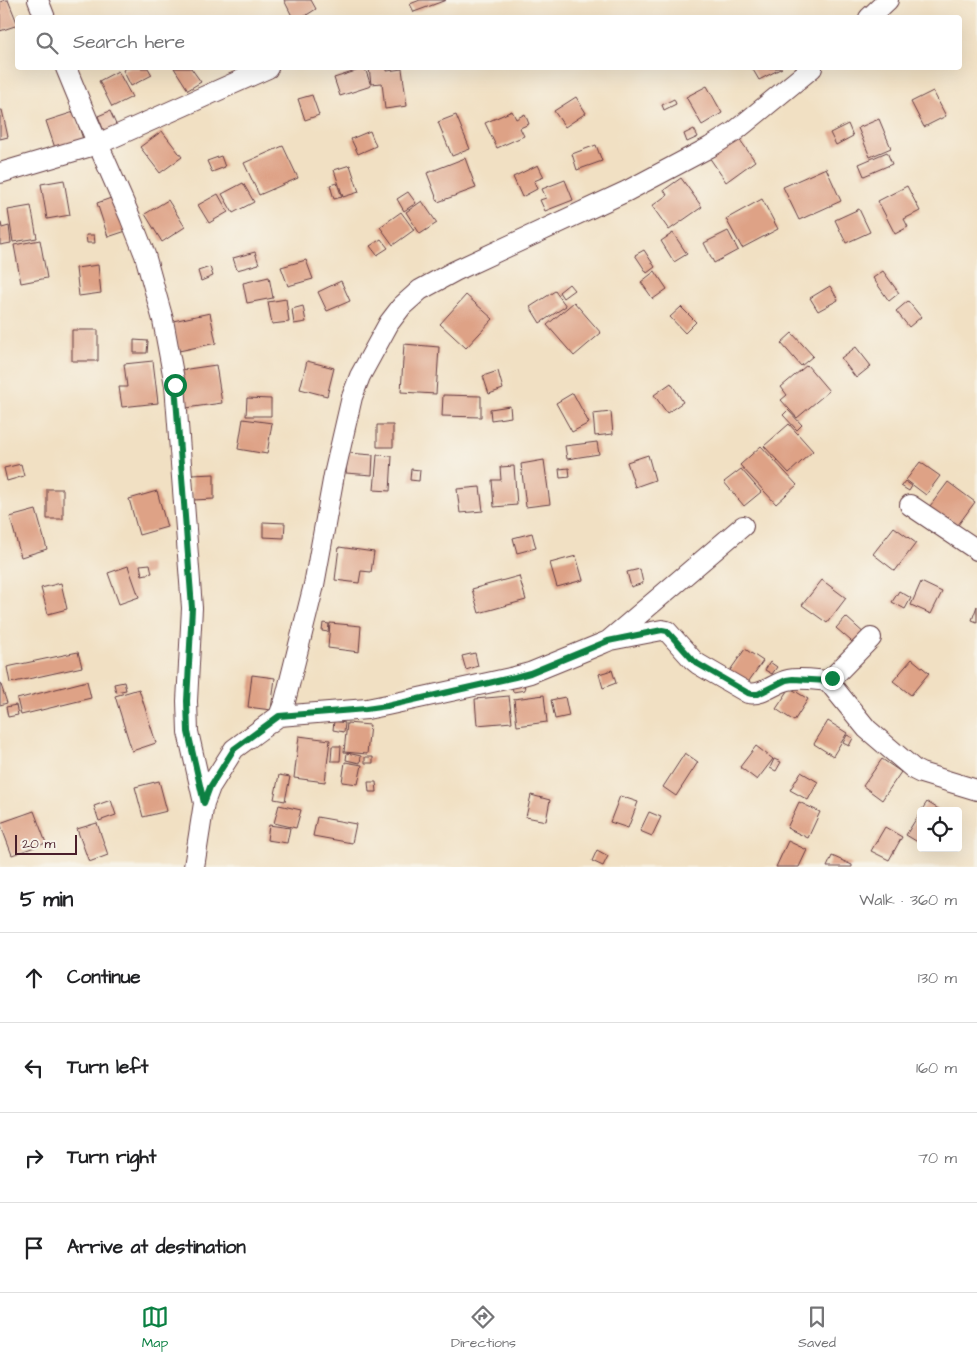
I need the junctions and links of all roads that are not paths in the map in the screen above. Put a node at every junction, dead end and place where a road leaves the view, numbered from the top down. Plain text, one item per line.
1 (38, 0) edge
2 (888, 0) edge
3 (44, 15) edge
4 (872, 15) edge
5 (67, 70) edge
6 (264, 70) edge
7 (810, 70) edge
8 (98, 144) junction
9 (0, 173) edge
10 (910, 505) dead end
11 (743, 526) dead end
12 (977, 550) edge
13 (871, 638) dead end
14 (608, 641) junction
15 (828, 681) junction
16 (279, 716) junction
17 (977, 790) edge
18 (204, 803) junction
19 (194, 867) edge

1 - 3 street
2 - 4 street
5 - 8 street
6 - 8 street
7 - 16 street
8 - 9 street
8 - 18 street
10 - 12 street
11 - 14 street
13 - 15 street
14 - 15 street
14 - 16 street
15 - 17 street
16 - 18 street
18 - 19 street

